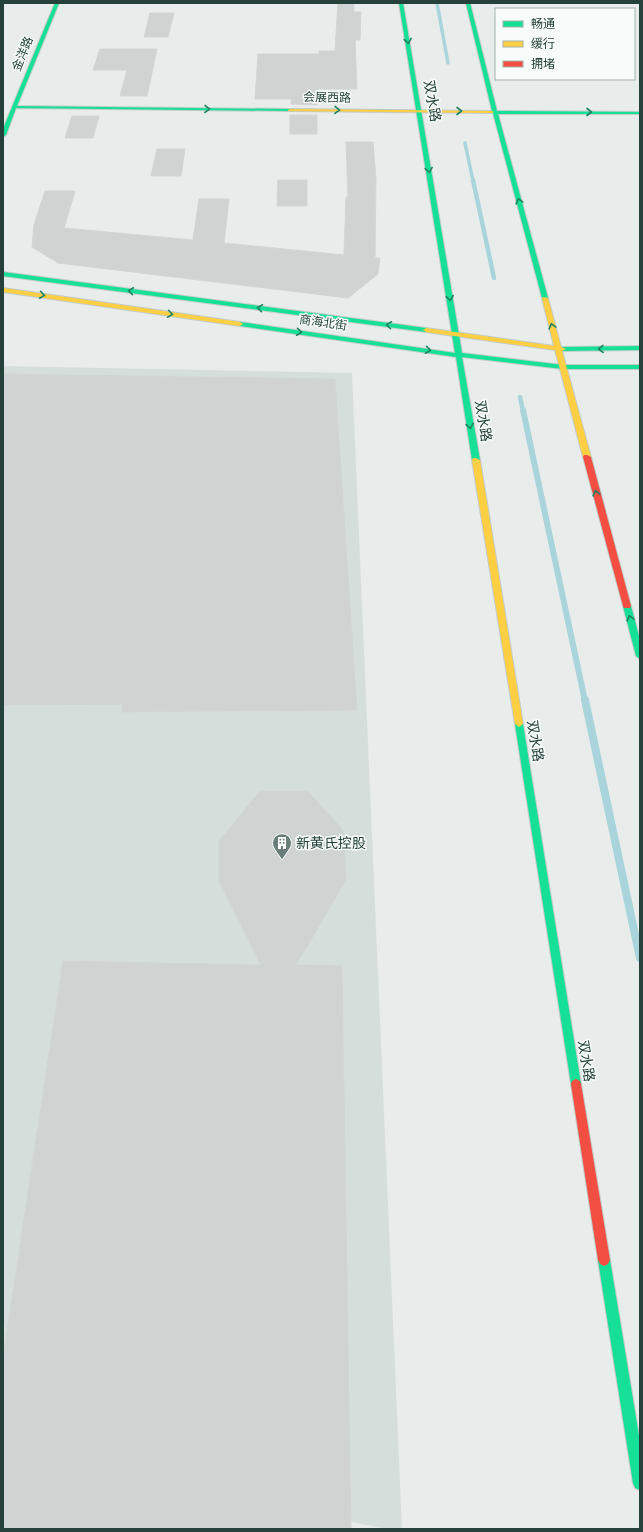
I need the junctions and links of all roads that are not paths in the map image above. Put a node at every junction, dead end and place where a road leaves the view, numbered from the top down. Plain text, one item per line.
1 (57, 3) edge
2 (401, 3) edge
3 (468, 3) edge
4 (16, 104) junction
5 (640, 105) edge
6 (419, 107) junction
7 (494, 107) junction
8 (640, 113) edge
9 (3, 135) edge
10 (3, 274) edge
11 (3, 290) edge
12 (456, 334) junction
13 (640, 348) edge
14 (558, 350) junction
15 (458, 355) junction
16 (563, 367) junction
17 (640, 367) edge
18 (640, 656) edge
19 (640, 1483) edge

1 - 4 main road, 金洋路
2 -> 6 main road, 双水路
3 - 7 main road
4 - 6 main road, 会展西路
4 - 9 main road, 金洋路
5 - 7 main road, 会展西路
6 - 7 main road, 会展西路
6 -> 12 main road, 双水路
7 -> 8 main road, 会展西路
14 -> 7 main road
12 -> 10 main road, 商海北街
11 -> 15 main road, 商海北街
12 - 14 main road, 商海北街
12 - 15 main road, 双水路
13 -> 14 main road, 商海北街
14 - 16 main road
15 - 16 main road, 商海北街
15 -> 19 main road, 双水路
16 - 17 main road, 商海北街
18 -> 16 main road

